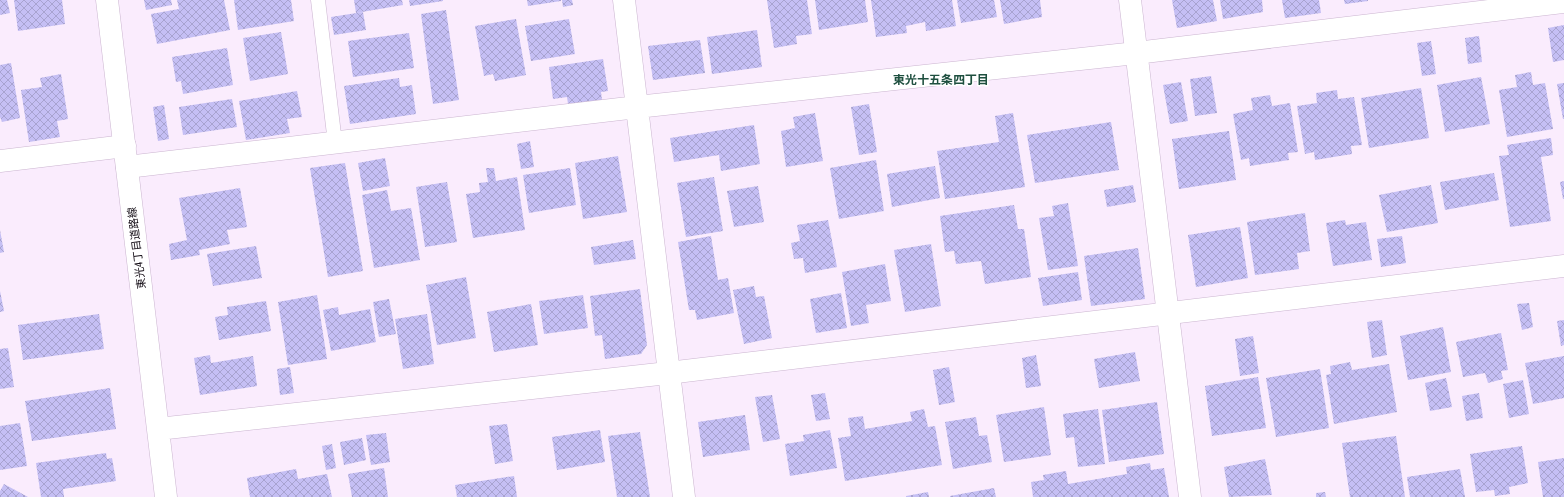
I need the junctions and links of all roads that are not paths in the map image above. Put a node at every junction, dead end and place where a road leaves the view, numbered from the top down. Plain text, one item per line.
1 (107, 0) edge
2 (318, 0) edge
3 (624, 0) edge
4 (1130, 0) edge
5 (1564, 2) edge
6 (1136, 53) junction
7 (637, 107) junction
8 (335, 143) junction
9 (125, 146) junction
10 (0, 161) edge
11 (127, 168) junction
12 (1564, 266) edge
13 (1169, 312) junction
14 (668, 374) junction
15 (158, 430) junction
16 (166, 497) edge
17 (684, 497) edge
18 (1190, 497) edge

1 - 9 street, 東光4丁目道路線
2 - 8 lane
3 - 7 street
4 - 6 street
5 - 6 street
6 - 7 street
6 - 13 street
7 - 8 street
7 - 14 street
8 - 11 street
9 - 10 street
9 - 11 street, 東光4丁目道路線
11 - 15 street, 東光4丁目道路線
12 - 13 street
13 - 14 street
13 - 18 street
14 - 15 street
14 - 17 street
15 - 16 street, 東光4丁目道路線

